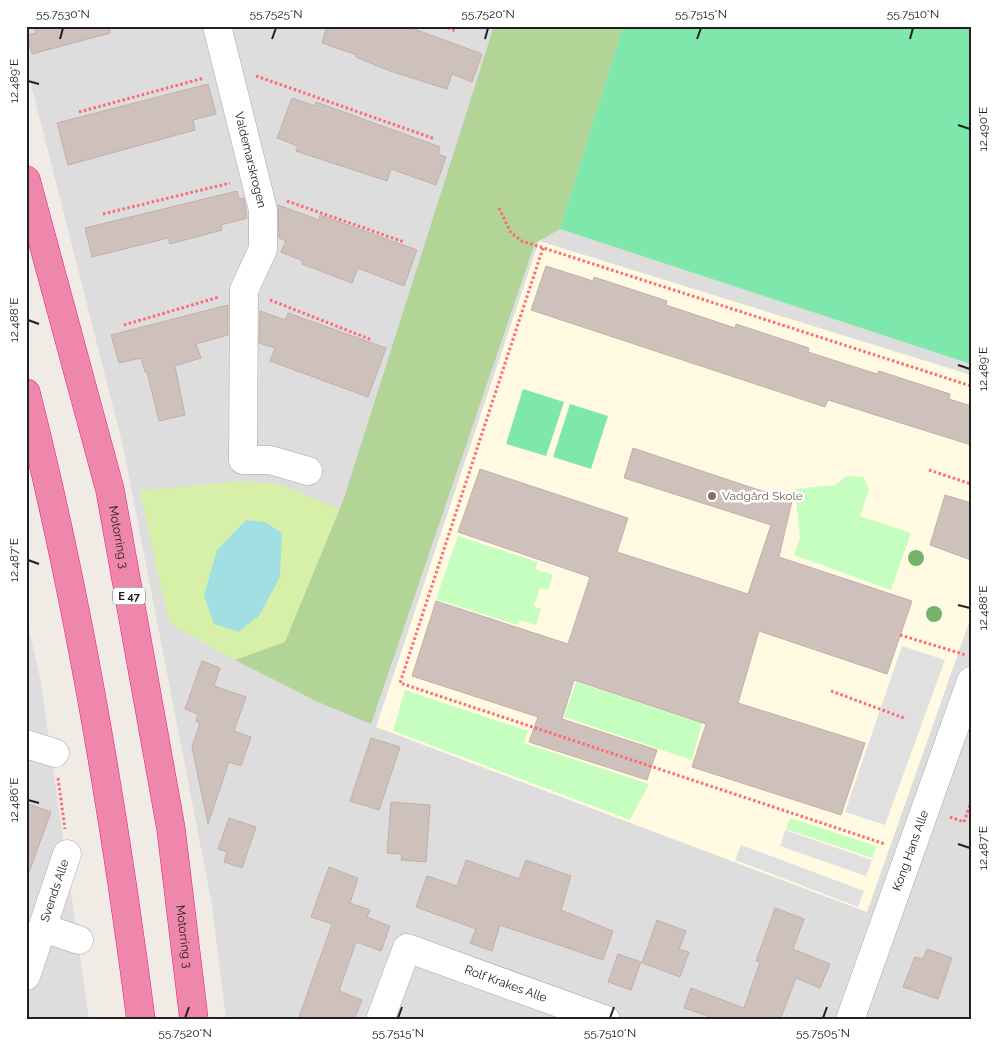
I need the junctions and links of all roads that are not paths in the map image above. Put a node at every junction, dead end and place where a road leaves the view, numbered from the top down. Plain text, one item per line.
1 (217, 26) edge
2 (26, 180) edge
3 (26, 393) edge
4 (308, 471) dead end
5 (971, 681) edge
6 (26, 744) edge
7 (55, 753) road end
8 (68, 854) road end
9 (43, 928) junction
10 (79, 940) dead end
11 (26, 976) edge
12 (141, 1020) edge
13 (194, 1020) edge
14 (380, 1020) edge
15 (606, 1020) edge
16 (850, 1020) edge

1 - 4 street, Valdemarskrogen
2 - 13 highway, Motorring 3 / E 47
3 - 12 highway
5 - 16 street, Kong Hans Alle
6 - 7 street
8 - 9 street, Svends Alle
9 - 10 street, Svends Alle
9 - 11 street, Svends Alle
14 - 15 street, Rolf Krakes Alle

